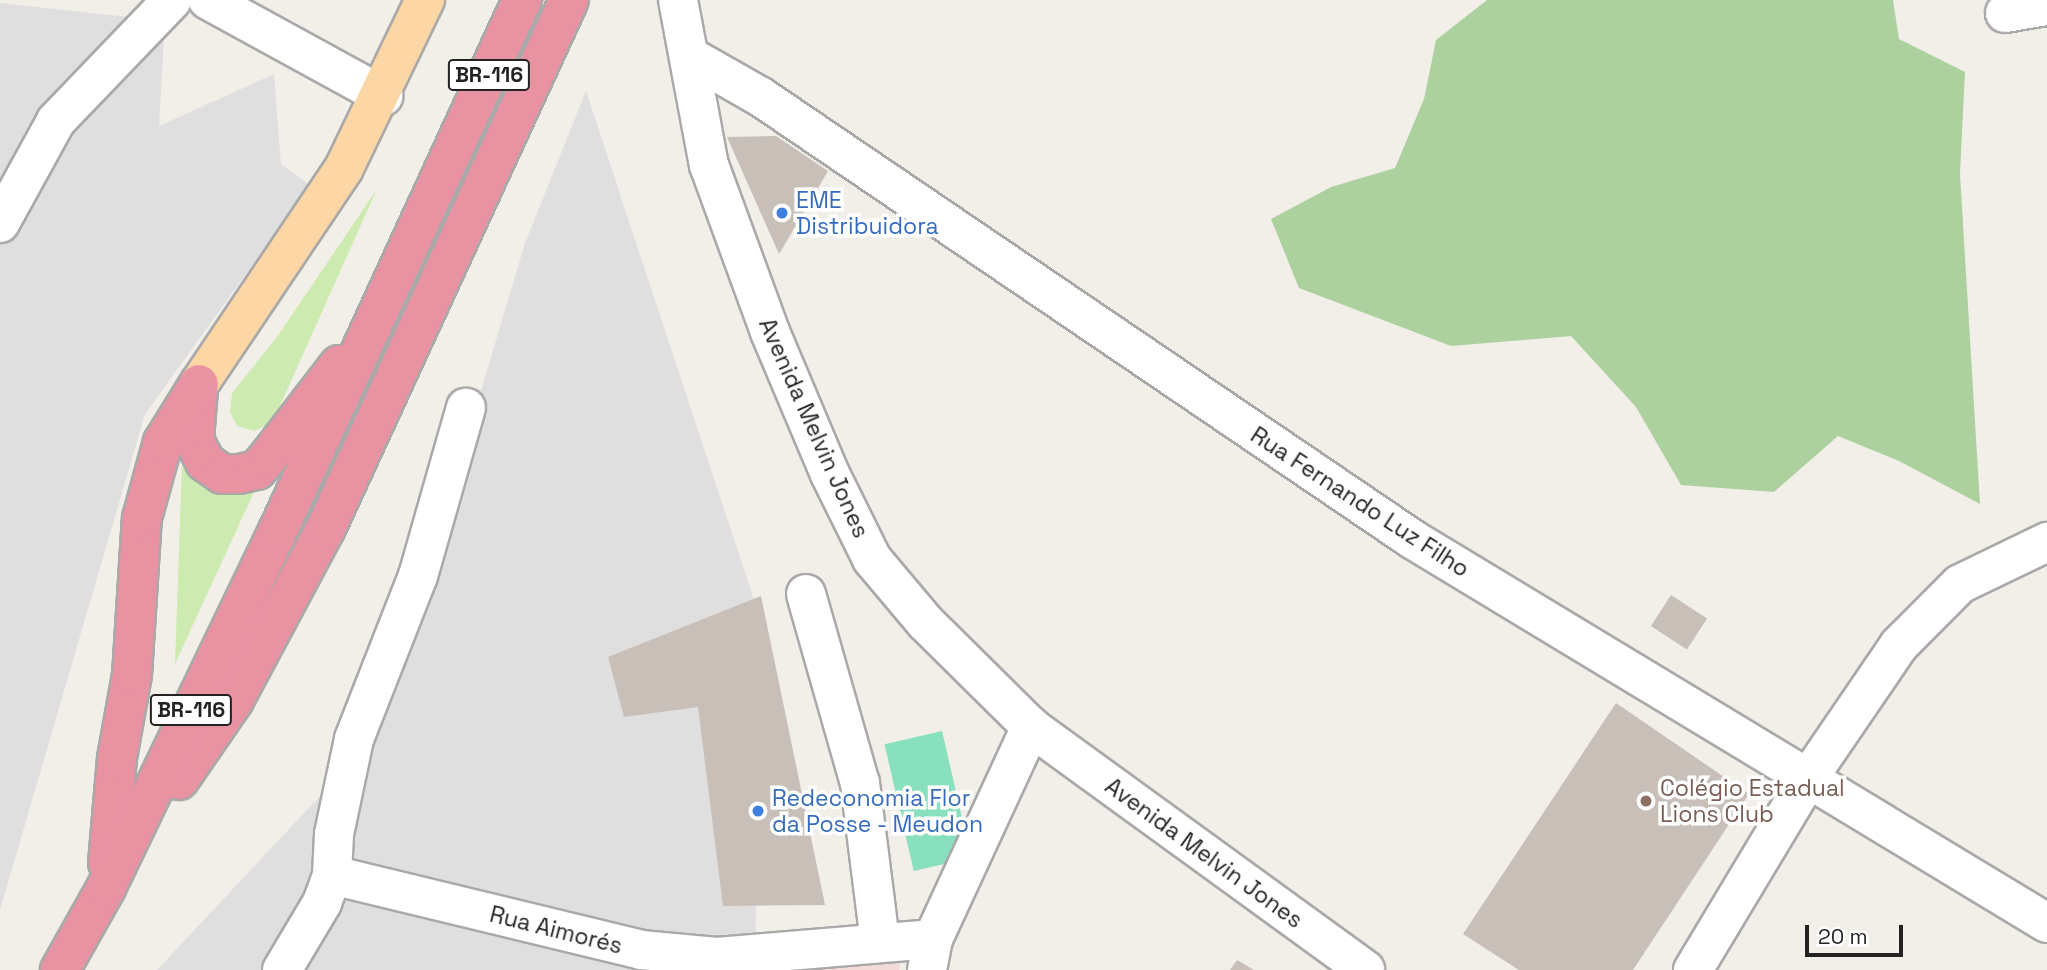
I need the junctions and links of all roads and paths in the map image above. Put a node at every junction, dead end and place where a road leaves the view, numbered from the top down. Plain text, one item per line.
1 (172, 0) edge
2 (208, 0) edge
3 (425, 0) edge
4 (522, 0) edge
5 (572, 5) edge
6 (673, 6) edge
7 (2047, 6) edge
8 (2005, 13) dead end
9 (689, 56) junction
10 (383, 96) junction
11 (0, 223) edge
12 (371, 329) junction
13 (199, 384) junction
14 (466, 408) dead end
15 (2047, 542) edge
16 (806, 594) dead end
17 (1031, 727) junction
18 (1807, 780) junction
19 (332, 875) junction
20 (106, 888) junction
21 (2047, 923) edge
22 (880, 941) junction
23 (930, 954) edge
24 (60, 970) edge
25 (282, 970) edge
26 (1365, 970) edge
27 (1693, 970) edge

1 - 11 street
2 - 10 street
3 - 10 main road
4 - 12 highway, BR-116
5 - 20 highway
6 - 9 street, Avenida Melvin Jones
7 - 8 street
9 - 17 street, Avenida Melvin Jones
9 - 18 street, Rua Fernando Luz Filho
10 - 13 main road
12 - 13 highway
12 - 20 highway, BR-116
13 - 20 highway
14 - 19 street
15 - 18 street
16 - 22 street
17 - 23 street
17 - 26 street, Avenida Melvin Jones
18 - 21 street, Rua Fernando Luz Filho
18 - 27 street
19 - 22 street, Rua Aimorés
19 - 25 street
20 - 24 highway, BR-116
22 - 23 street, Rua Aimorés

